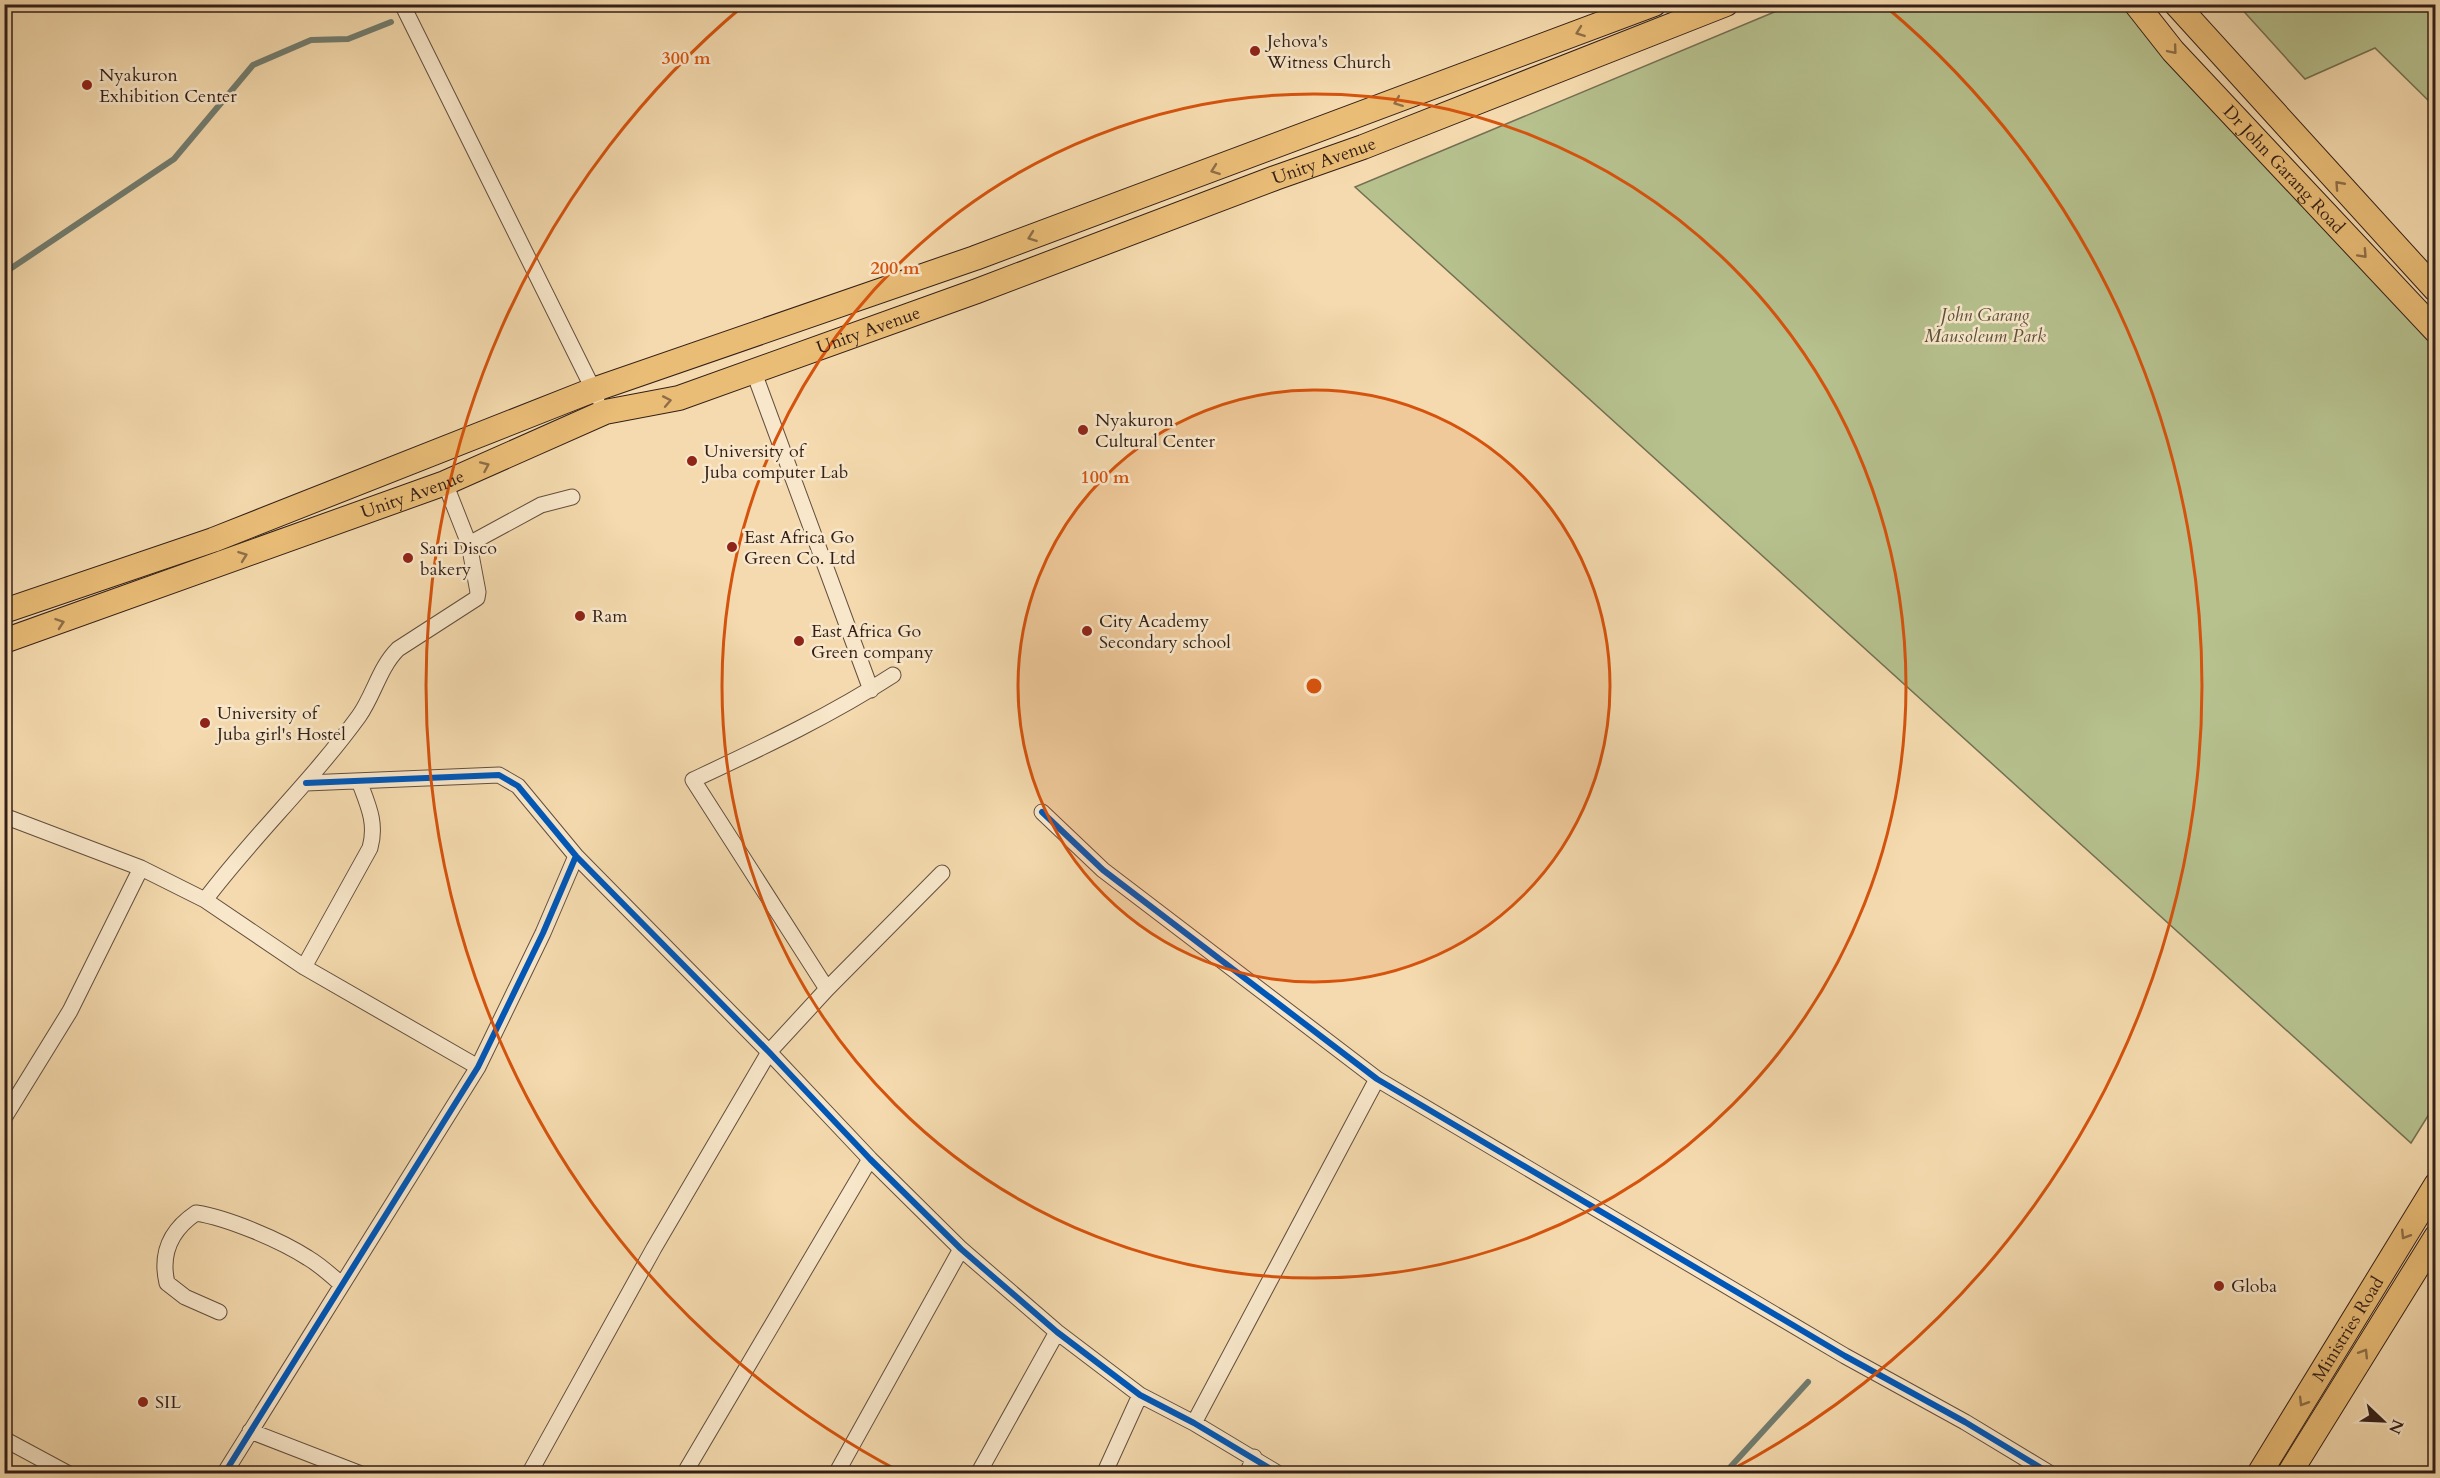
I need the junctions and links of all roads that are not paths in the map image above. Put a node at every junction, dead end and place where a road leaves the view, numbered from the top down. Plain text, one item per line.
1 (402, 4) edge
2 (1654, 4) edge
3 (1726, 4) edge
4 (2136, 4) edge
5 (2176, 4) edge
6 (2436, 290) edge
7 (2436, 331) edge
8 (753, 370) junction
9 (593, 390) junction
10 (605, 412) junction
11 (445, 483) junction
12 (572, 497) dead end
13 (469, 544) junction
14 (4, 611) edge
15 (4, 641) edge
16 (893, 675) dead end
17 (871, 690) junction
18 (359, 781) junction
19 (306, 783) junction
20 (1042, 812) dead end
21 (4, 816) edge
22 (576, 856) junction
23 (141, 868) junction
24 (942, 873) dead end
25 (205, 900) junction
26 (304, 967) junction
27 (827, 989) junction
28 (769, 1052) junction
29 (478, 1067) junction
30 (1377, 1078) junction
31 (4, 1118) edge
32 (870, 1159) junction
33 (2436, 1185) edge
34 (2436, 1237) edge
35 (961, 1249) junction
36 (341, 1284) junction
37 (219, 1312) dead end
38 (1057, 1332) junction
39 (1140, 1395) junction
40 (1194, 1423) junction
41 (250, 1431) junction
42 (4, 1438) edge
43 (1254, 1457) junction
44 (69, 1473) edge
45 (224, 1473) edge
46 (361, 1473) edge
47 (529, 1473) edge
48 (684, 1473) edge
49 (836, 1473) edge
50 (978, 1473) edge
51 (1104, 1473) edge
52 (1247, 1473) edge
53 (1280, 1473) edge
54 (2051, 1473) edge
55 (2259, 1473) edge
56 (2289, 1473) edge

1 - 9 street
2 -> 9 main road, Unity Avenue
3 - 8 main road, Unity Avenue
4 -> 7 main road, Dr John Garang Road
6 -> 5 main road, Dr John Garang Road
10 -> 8 main road, Unity Avenue
8 - 17 street
9 - 10 street
9 - 14 main road, Unity Avenue
11 -> 10 main road, Unity Avenue
11 - 13 street
15 -> 11 main road, Unity Avenue
12 - 13 street
13 - 19 street
16 - 17 street
17 - 27 street
18 - 19 street
18 - 22 street
18 - 26 street
19 - 25 street
20 - 30 street
21 - 23 street
22 - 28 street
22 - 29 street
23 - 25 street
23 - 31 street
24 - 27 street
25 - 26 street
26 - 29 street
27 - 28 street
28 - 32 street
28 - 47 street
29 - 36 street
30 - 40 street
30 - 54 street
32 - 35 street
32 - 48 street
33 -> 55 main road, Ministries Road
56 -> 34 main road, Ministries Road
35 - 38 street
35 - 49 street
36 - 37 street
36 - 41 street
38 - 39 street
38 - 50 street
39 - 40 street
39 - 51 street
40 - 43 street
41 - 45 street
41 - 46 street
42 - 44 street
43 - 52 street
43 - 53 street

